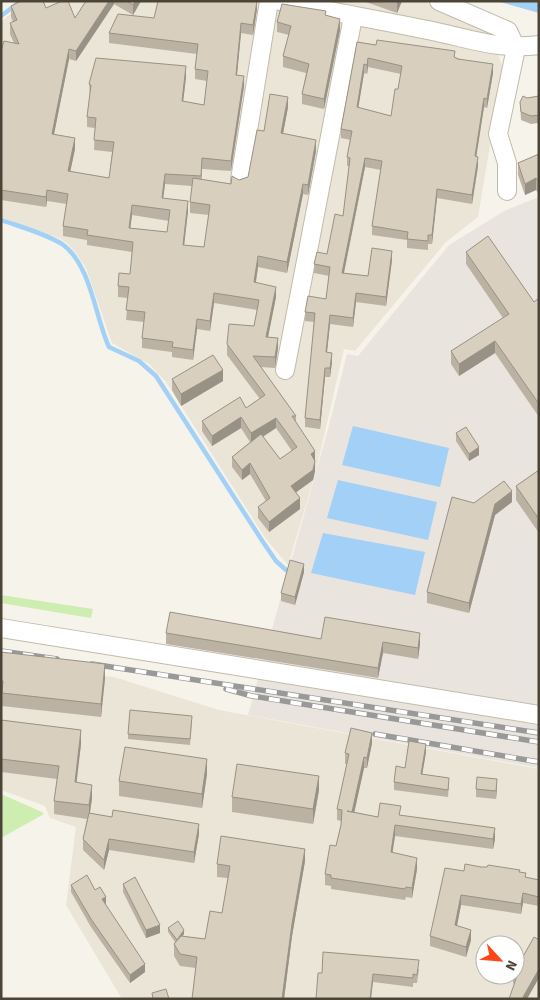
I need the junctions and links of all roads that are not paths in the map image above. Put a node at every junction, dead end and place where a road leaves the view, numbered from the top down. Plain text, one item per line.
1 (269, 1) edge
2 (280, 1) edge
3 (439, 1) edge
4 (353, 17) junction
5 (539, 45) edge
6 (516, 48) junction
7 (240, 180) edge
8 (507, 191) dead end
9 (285, 370) dead end
10 (1, 628) edge
11 (539, 715) edge

1 - 7 street
2 - 4 street
3 - 6 street
4 - 6 street
4 - 9 street
5 - 6 street
6 - 8 street
10 - 11 street

